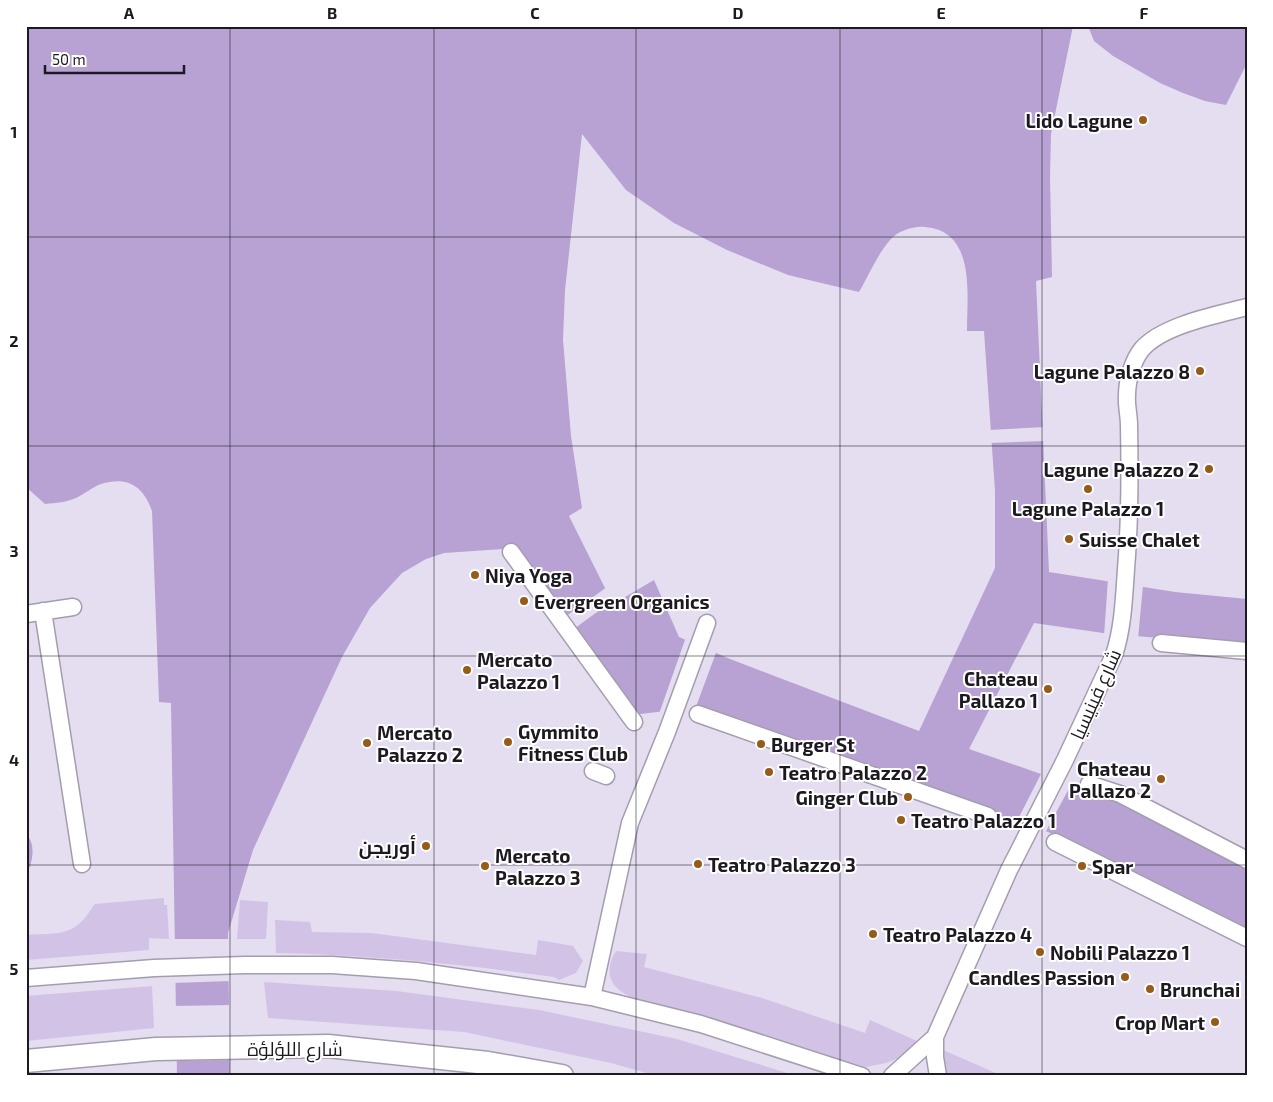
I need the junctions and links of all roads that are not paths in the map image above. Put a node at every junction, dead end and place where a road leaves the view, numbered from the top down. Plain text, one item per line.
1 (1247, 307) edge
2 (511, 552) dead end
3 (73, 607) dead end
4 (43, 611) junction
5 (26, 614) edge
6 (707, 623) dead end
7 (1161, 643) dead end
8 (1247, 651) edge
9 (698, 714) dead end
10 (634, 722) dead end
11 (1089, 784) dead end
12 (988, 816) dead end
13 (1056, 842) dead end
14 (1247, 860) edge
15 (82, 864) dead end
16 (1247, 938) edge
17 (26, 978) edge
18 (592, 997) junction
19 (935, 1037) junction
20 (26, 1061) edge
21 (562, 1076) edge
22 (862, 1076) edge
23 (892, 1076) edge
24 (938, 1076) edge

1 - 19 street, شارع فينيسيا
2 - 10 street
3 - 4 street
4 - 5 street
4 - 15 street
6 - 18 street
7 - 8 street
9 - 12 street
11 - 14 street
13 - 16 street
17 - 18 street
18 - 22 street
19 - 23 street, شارع فينيسيا
19 - 24 street, شارع فينيسيا
20 - 21 main road, شارع اللؤلؤة

